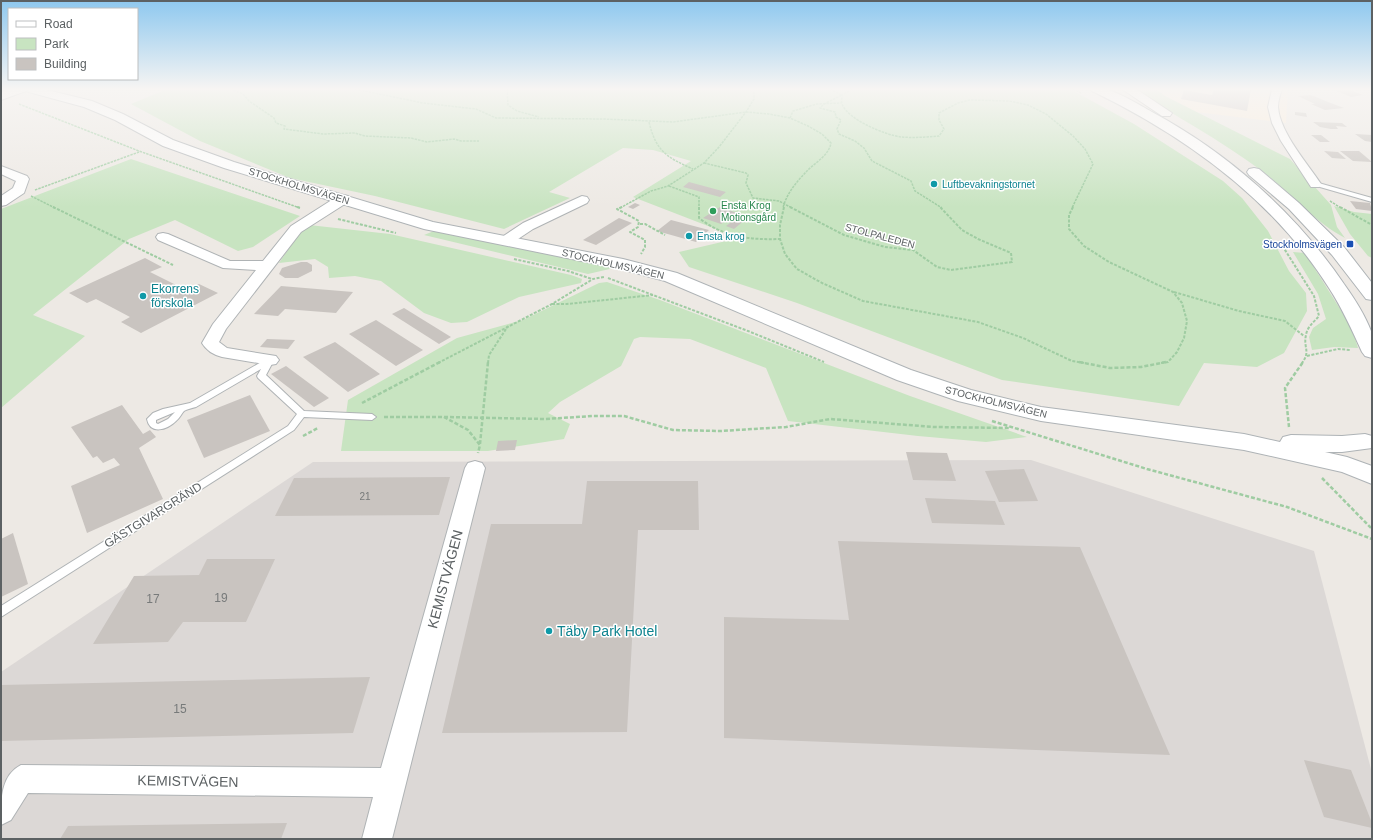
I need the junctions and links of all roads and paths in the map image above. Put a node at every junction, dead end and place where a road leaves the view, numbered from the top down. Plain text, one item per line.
1 (140, 128) edge
2 (284, 128) edge
3 (650, 128) edge
4 (733, 128) edge
5 (812, 128) edge
6 (837, 128) edge
7 (874, 128) edge
8 (944, 128) edge
9 (1064, 128) edge
10 (1173, 128) edge
11 (1190, 128) edge
12 (1280, 128) edge
13 (478, 141) dead end
14 (139, 152) dead end
15 (704, 163) junction
16 (693, 169) junction
17 (1, 170) edge
18 (1315, 184) junction
19 (668, 186) junction
20 (26, 194) junction
21 (6, 198) edge
22 (343, 199) junction
23 (582, 200) dead end
24 (1372, 200) edge
25 (784, 204) junction
26 (640, 224) junction
27 (1372, 225) edge
28 (665, 236) dead end
29 (1276, 236) dead end
30 (163, 237) dead end
31 (780, 239) junction
32 (507, 240) junction
33 (623, 264) junction
34 (173, 265) dead end
35 (267, 266) junction
36 (608, 278) dead end
37 (1173, 292) junction
38 (1372, 294) edge
39 (653, 295) dead end
40 (552, 304) junction
41 (509, 325) junction
42 (1304, 336) junction
43 (1352, 350) dead end
44 (1372, 352) edge
45 (1307, 356) junction
46 (270, 360) junction
47 (182, 408) dead end
48 (302, 414) junction
49 (339, 417) junction
50 (372, 417) joint
51 (444, 417) junction
52 (483, 418) junction
53 (1012, 428) dead end
54 (1289, 432) dead end
55 (1368, 436) edge
56 (298, 439) dead end
57 (1244, 442) junction
58 (478, 457) junction
59 (1372, 465) edge
60 (1319, 475) dead end
61 (1372, 475) edge
62 (1372, 528) edge
63 (1, 612) edge
64 (392, 783) junction
65 (1, 810) edge
66 (377, 839) edge

1 - 22 main road, STOCKHOLMSVÄGEN
2 - 13 path
3 - 16 path
4 - 15 path
5 - 25 path
6 - 25 path, STOLPALEDEN
7 - 8 path
9 - 37 path
10 - 44 main road
11 - 38 main road
12 - 18 street
14 - 20 path
15 - 16 path
15 - 25 path, STOLPALEDEN
16 - 19 path
17 - 21 street
18 - 24 lane
18 - 27 path
19 - 26 path
19 - 31 path
20 - 21 path
20 - 34 path
22 - 32 main road, STOCKHOLMSVÄGEN
22 - 35 street
23 - 32 street
25 - 31 path
26 - 28 path
26 - 33 path
29 - 42 path
30 - 35 street
31 - 37 path
32 - 33 main road, STOCKHOLMSVÄGEN
33 - 57 main road, STOCKHOLMSVÄGEN
35 - 46 street
36 - 40 path
37 - 42 path
39 - 40 path
40 - 41 path
41 - 49 path
41 - 52 path
42 - 45 path
43 - 45 path
45 - 54 path
46 - 47 lane
46 - 48 lane
48 - 49 lane
48 - 63 lane, GÄSTGIVARGRÄND
49 - 50 lane
49 - 56 path
50 - 51 path
51 - 52 path
51 - 58 path
52 - 53 path
52 - 58 path
55 - 57 main road, STOCKHOLMSVÄGEN
55 - 59 main road
57 - 61 main road, STOCKHOLMSVÄGEN
58 - 64 street, KEMISTVÄGEN
60 - 62 path
64 - 65 street, KEMISTVÄGEN
64 - 66 street, KEMISTVÄGEN

